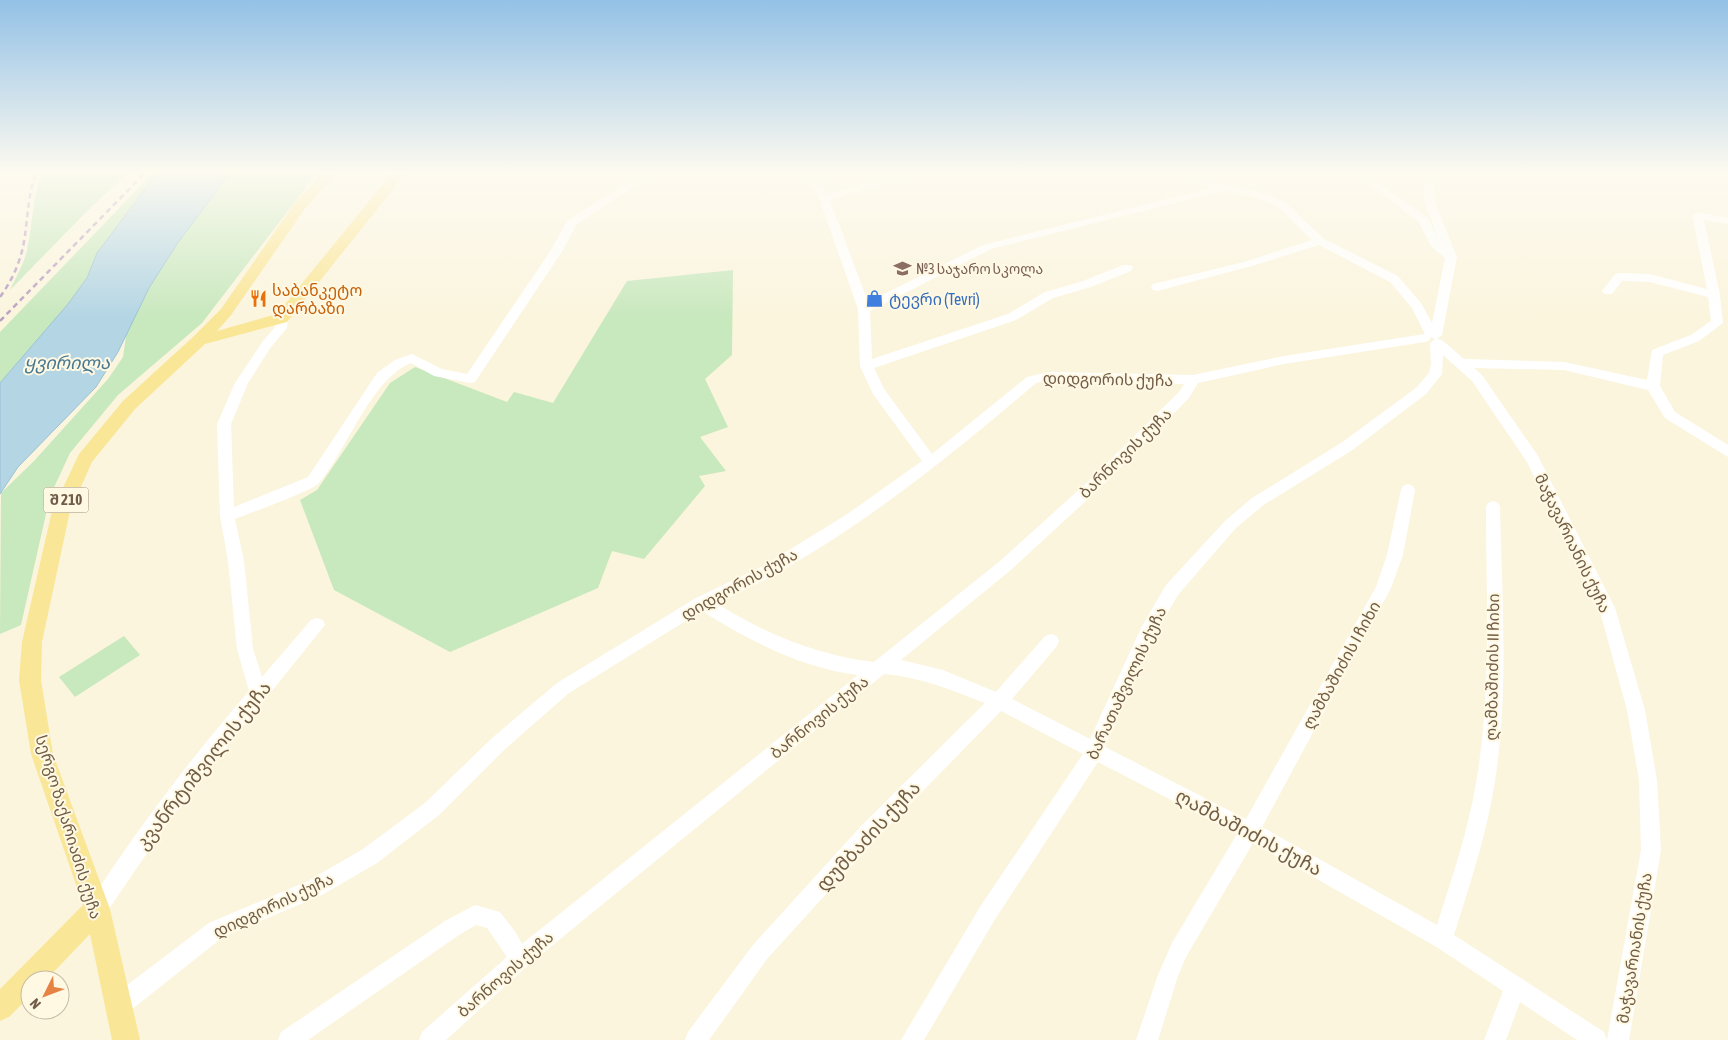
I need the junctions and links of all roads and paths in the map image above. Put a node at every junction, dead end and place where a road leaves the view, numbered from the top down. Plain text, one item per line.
1 (289, 222) edge
2 (360, 222) edge
3 (572, 222) edge
4 (832, 222) edge
5 (1088, 222) edge
6 (1301, 222) edge
7 (1425, 222) edge
8 (1437, 222) edge
9 (1699, 222) edge
10 (1320, 241) junction
11 (1451, 257) junction
12 (1127, 268) dead end
13 (1158, 287) dead end
14 (1608, 291) dead end
15 (1714, 296) junction
16 (864, 309) junction
17 (282, 318) junction
18 (1433, 339) junction
19 (200, 340) junction
20 (1460, 363) junction
21 (866, 366) junction
22 (1193, 380) junction
23 (1653, 386) junction
24 (1728, 452) edge
25 (930, 462) junction
26 (1408, 490) dead end
27 (1493, 507) dead end
28 (227, 516) junction
29 (702, 603) junction
30 (317, 625) dead end
31 (1051, 641) dead end
32 (880, 668) junction
33 (258, 692) junction
34 (999, 701) junction
35 (1095, 750) junction
36 (1250, 831) junction
37 (96, 909) junction
38 (1442, 939) junction
39 (519, 960) junction
40 (1515, 987) junction
41 (118, 1006) junction
42 (0, 1008) edge
43 (126, 1040) edge
44 (289, 1040) edge
45 (430, 1040) edge
46 (696, 1040) edge
47 (912, 1040) edge
48 (1147, 1040) edge
49 (1495, 1040) edge
50 (1596, 1040) edge
51 (1618, 1040) edge

1 - 19 main road, სერგო ზაქარიაძის ქუჩა / შ 210
2 - 17 main road
3 - 28 street
4 - 16 street
5 - 16 street
6 - 10 street
7 - 11 street
8 - 11 street
9 - 15 street
10 - 13 street
10 - 18 street
11 - 18 street, ბარათაშვილის ქუჩა
12 - 21 street
14 - 15 street
15 - 23 street
16 - 21 street
17 - 19 main road
17 - 28 street
18 - 20 street, მაჭავარიანის ქუჩა
18 - 22 street, დიდგორის ქუჩა
18 - 35 street, ბარათაშვილის ქუჩა
19 - 37 main road, სერგო ზაქარიაძის ქუჩა / შ 210
20 - 23 street
20 - 51 street, მაჭავარიანის ქუჩა
21 - 25 street
22 - 25 street, დიდგორის ქუჩა
22 - 32 street, ბარნოვის ქუჩა
23 - 24 street
25 - 29 street, დიდგორის ქუჩა
26 - 36 street, ღამბაშიძის I ჩიხი
27 - 38 street, ღამბაშიძის II ჩიხი
28 - 33 street
29 - 32 street, ღამბაშიძის ქუჩა
29 - 41 street, დიდგორის ქუჩა
30 - 33 street, კვანრტიშვილის ქუჩა
31 - 34 street, დუმბაძის ქუჩა
32 - 34 street, ღამბაშიძის ქუჩა
32 - 39 street, ბარნოვის ქუჩა
33 - 37 street, კვანრტიშვილის ქუჩა
34 - 35 street, ღამბაშიძის ქუჩა
34 - 46 street, დუმბაძის ქუჩა
35 - 36 street, ღამბაშიძის ქუჩა
35 - 47 street, ბარათაშვილის ქუჩა
36 - 38 street, ღამბაშიძის ქუჩა
36 - 48 street, ღამბაშიძის I ჩიხი
37 - 41 main road, სერგო ზაქარიაძის ქუჩა
37 - 42 main road
38 - 40 street, ღამბაშიძის ქუჩა
39 - 44 street
39 - 45 street, ბარნოვის ქუჩა
40 - 49 street
40 - 50 street, ღამბაშიძის ქუჩა
41 - 43 main road, სერგო ზაქარიაძის ქუჩა

